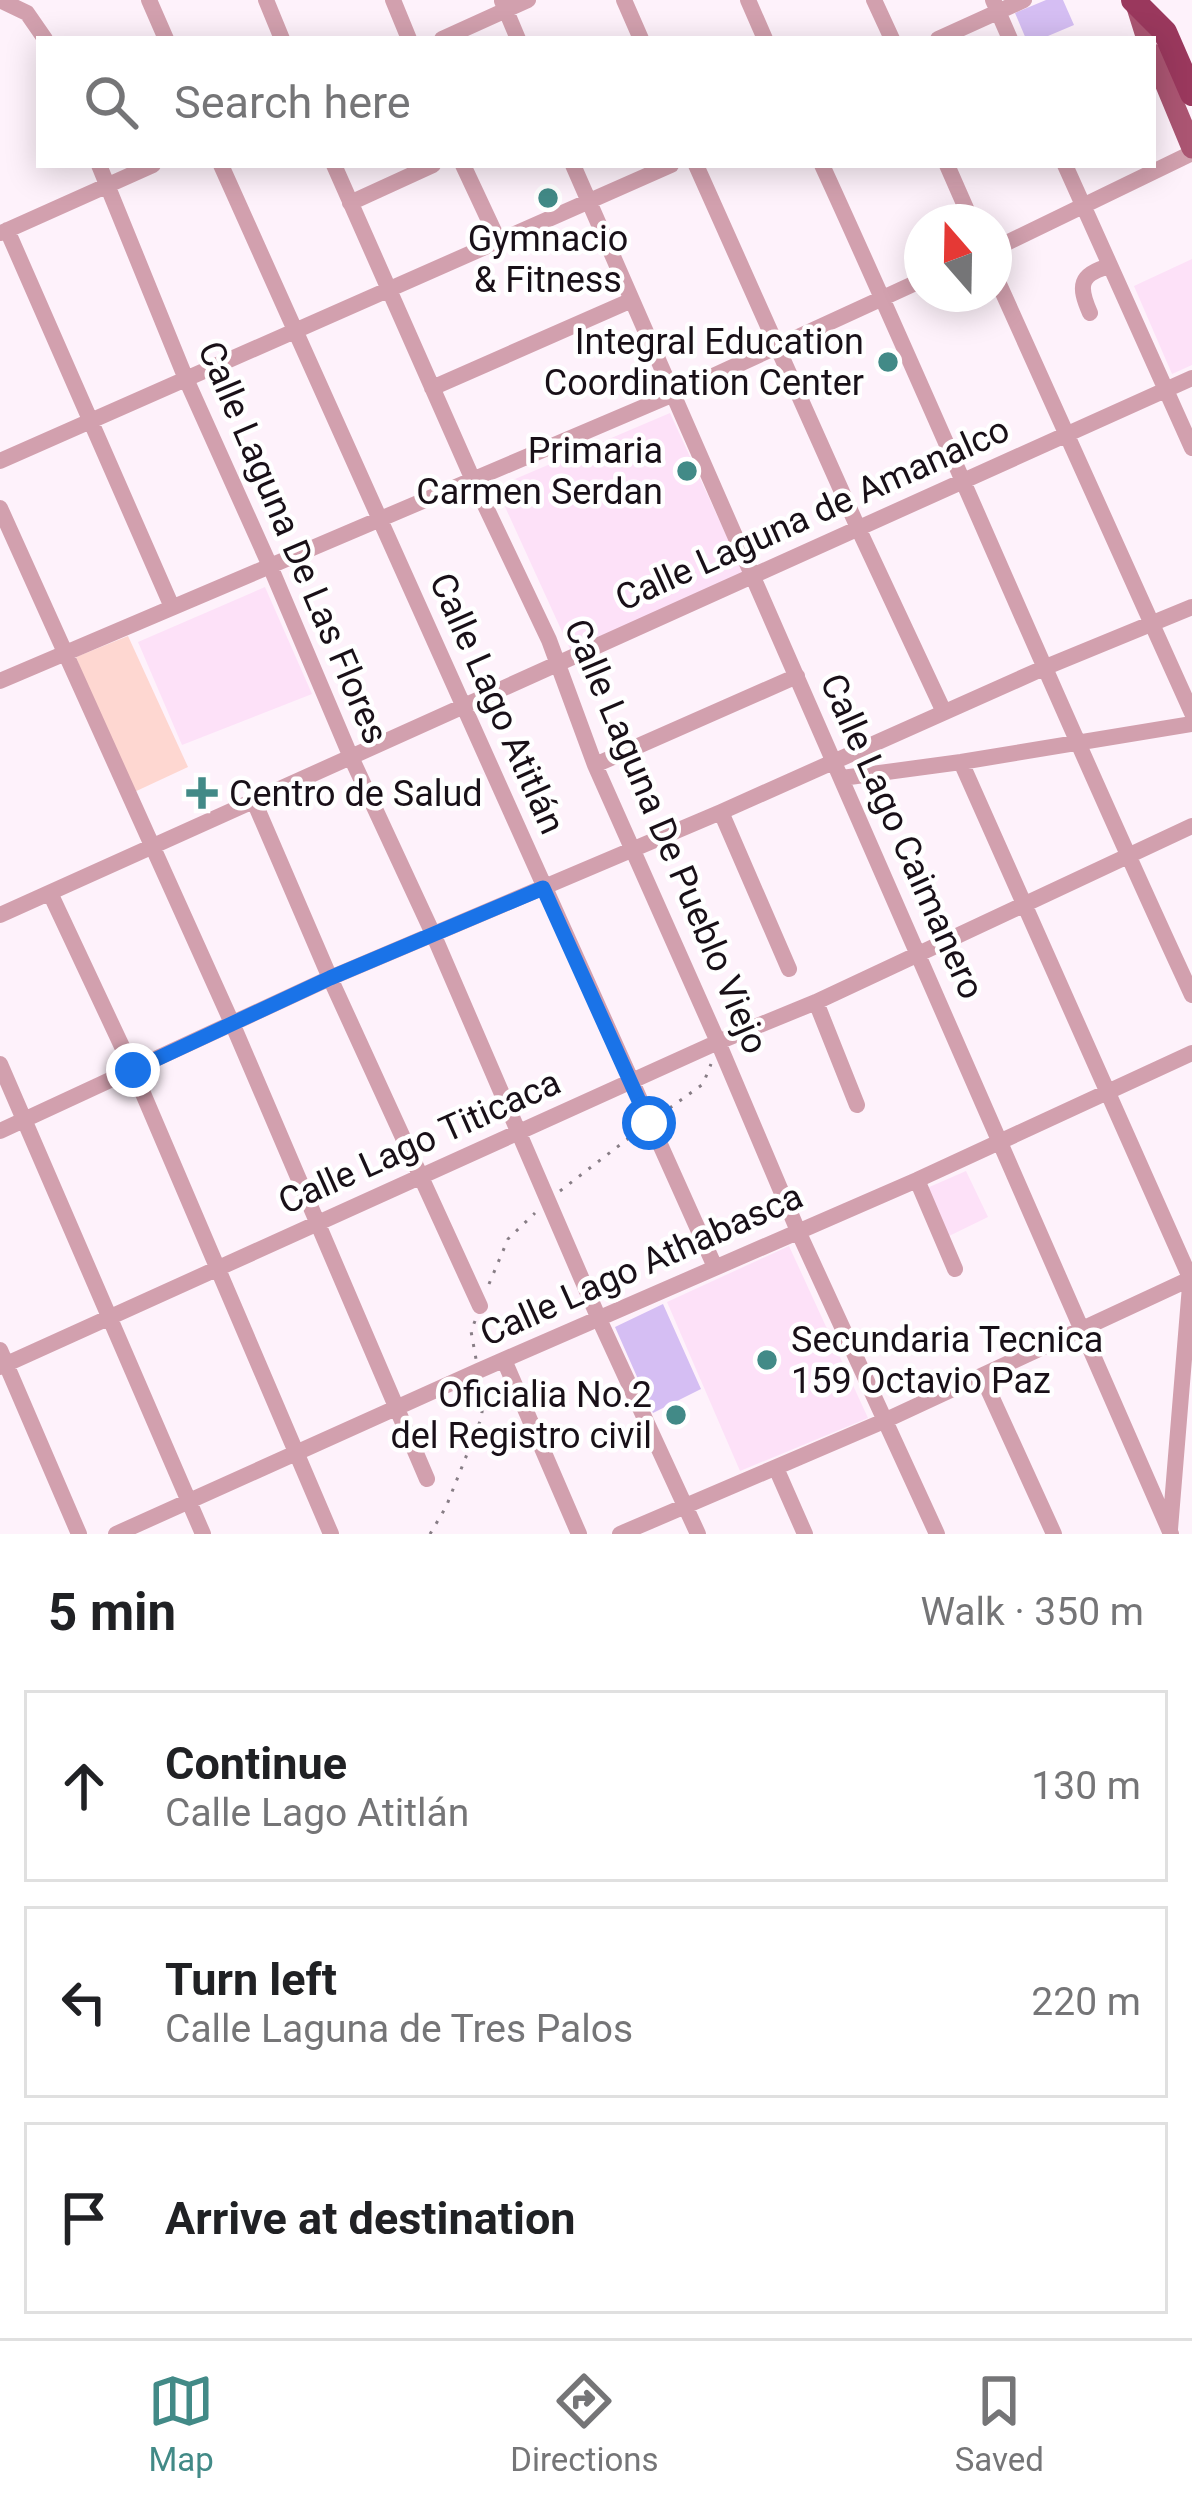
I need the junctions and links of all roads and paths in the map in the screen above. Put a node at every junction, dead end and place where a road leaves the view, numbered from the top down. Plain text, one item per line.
1 (149, 0) edge
2 (266, 0) edge
3 (393, 0) edge
4 (528, 0) edge
5 (624, 0) edge
6 (748, 0) edge
7 (874, 0) edge
8 (1024, 0) edge
9 (1135, 2) edge
10 (11, 5) edge
11 (504, 5) edge
12 (996, 6) edge
13 (42, 36) edge
14 (165, 36) edge
15 (281, 36) edge
16 (409, 36) edge
17 (447, 36) edge
18 (517, 36) edge
19 (640, 36) edge
20 (764, 36) edge
21 (891, 36) edge
22 (943, 36) edge
23 (1009, 36) edge
24 (1146, 36) edge
25 (1156, 61) edge
26 (1192, 94) edge
27 (1192, 151) edge
28 (100, 168) edge
29 (146, 168) edge
30 (222, 168) edge
31 (335, 168) edge
32 (426, 168) edge
33 (464, 168) edge
34 (573, 168) edge
35 (664, 168) edge
36 (697, 168) edge
37 (823, 168) edge
38 (948, 168) edge
39 (1066, 168) edge
40 (108, 185) junction
41 (588, 202) junction
42 (350, 203) junction
43 (964, 204) edge
44 (1084, 207) junction
45 (3, 232) edge
46 (1012, 240) edge
47 (499, 242) junction
48 (1111, 266) junction
49 (904, 288) edge
50 (387, 290) junction
51 (882, 297) junction
52 (632, 300) junction
53 (1011, 312) edge
54 (1090, 313) dead end
55 (294, 329) junction
56 (778, 347) junction
57 (1192, 378) edge
58 (186, 379) junction
59 (432, 388) junction
60 (1165, 391) junction
61 (674, 394) junction
62 (89, 422) junction
63 (1065, 435) junction
64 (1192, 448) edge
65 (0, 460) edge
66 (473, 480) junction
67 (962, 481) junction
68 (0, 508) edge
69 (381, 518) junction
70 (859, 530) junction
71 (270, 566) junction
72 (754, 577) junction
73 (172, 607) junction
74 (1192, 607) edge
75 (1150, 622) junction
76 (66, 652) junction
77 (557, 665) junction
78 (1046, 667) junction
79 (797, 676) junction
80 (0, 681) edge
81 (463, 708) junction
82 (944, 712) junction
83 (1192, 713) edge
84 (1192, 724) edge
85 (1080, 743) junction
86 (350, 755) junction
87 (961, 762) junction
88 (595, 765) junction
89 (838, 770) junction
90 (253, 799) junction
91 (721, 812) junction
92 (1192, 826) edge
93 (153, 845) junction
94 (632, 850) junction
95 (1127, 856) junction
96 (543, 888) junction
97 (50, 893) junction
98 (1024, 904) junction
99 (0, 915) edge
100 (434, 935) junction
101 (917, 953) junction
102 (789, 970) dead end
103 (330, 978) junction
104 (1192, 995) edge
105 (815, 1002) junction
106 (232, 1023) junction
107 (718, 1042) junction
108 (1192, 1053) edge
109 (0, 1064) edge
110 (133, 1070) junction
111 (631, 1083) junction
112 (1107, 1095) junction
113 (857, 1105) dead end
114 (25, 1120) junction
115 (0, 1132) edge
116 (519, 1133) junction
117 (1001, 1142) junction
118 (421, 1177) junction
119 (917, 1180) junction
120 (547, 1202) junction
121 (317, 1223) junction
122 (797, 1231) junction
123 (715, 1267) junction
124 (1192, 1267) edge
125 (217, 1268) junction
126 (955, 1269) dead end
127 (1192, 1280) edge
128 (480, 1306) junction
129 (109, 1317) junction
130 (599, 1318) junction
131 (1083, 1330) junction
132 (2, 1360) edge
133 (504, 1360) junction
134 (478, 1371) junction
135 (982, 1376) junction
136 (396, 1408) junction
137 (884, 1421) junction
138 (297, 1453) junction
139 (776, 1468) junction
140 (427, 1479) dead end
141 (188, 1502) junction
142 (686, 1506) junction
143 (1192, 1520) edge
144 (1168, 1533) edge
145 (79, 1534) edge
146 (116, 1534) edge
147 (203, 1534) edge
148 (331, 1534) edge
149 (430, 1534) edge
150 (578, 1534) edge
151 (620, 1534) edge
152 (698, 1534) edge
153 (805, 1534) edge
154 (937, 1534) edge
155 (1054, 1534) edge

1 - 14 street
2 - 15 street
3 - 16 street
4 - 11 street
5 - 19 street
6 - 20 street
7 - 21 street
8 - 12 street
9 - 24 main road
9 - 26 highway
10 - 13 street
11 - 17 street
11 - 18 street
12 - 22 street
12 - 23 street
25 - 27 main road
27 - 44 street
28 - 40 street, Calle Laguna De Las Flores
29 - 40 street
30 - 55 street, Calle Lago Atitlán
31 - 42 street, Calle Laguna De Pueblo Viejo
32 - 42 street
33 - 47 street
34 - 41 street, Calle Lago Caimanero
35 - 41 street
36 - 56 street
37 - 51 street
38 - 43 street
39 - 44 street
40 - 45 street
40 - 58 street, Calle Laguna De Las Flores
41 - 47 street
41 - 52 street, Calle Lago Caimanero
42 - 50 street, Calle Laguna De Pueblo Viejo
44 - 46 street
44 - 48 street
45 - 62 street
47 - 50 street
48 - 54 street
48 - 60 street
49 - 51 street
50 - 55 street
50 - 59 street, Calle Laguna De Pueblo Viejo
51 - 56 street
51 - 67 street
52 - 59 street
52 - 61 street, Calle Lago Caimanero
53 - 63 street
55 - 58 street
55 - 69 street, Calle Lago Atitlán
56 - 61 street
56 - 70 street
57 - 60 street, Calle Laguna de Amanalco
58 - 62 street
58 - 71 street, Calle Laguna De Las Flores
59 - 66 street, Calle Laguna De Pueblo Viejo
60 - 63 street, Calle Laguna de Amanalco
60 - 64 street
61 - 66 street
61 - 72 street, Calle Lago Caimanero
62 - 65 street
62 - 73 street
63 - 67 street, Calle Laguna de Amanalco
63 - 75 street
66 - 69 street
66 - 77 street, Calle Laguna De Pueblo Viejo
67 - 70 street, Calle Laguna de Amanalco
67 - 78 street
68 - 76 street
69 - 71 street
69 - 81 street, Calle Lago Atitlán
70 - 72 street, Calle Laguna de Amanalco
70 - 82 street
71 - 73 street
71 - 86 street, Calle Laguna De Las Flores
72 - 77 street, Calle Laguna de Amanalco
72 - 79 street, Calle Lago Caimanero
73 - 76 street
74 - 75 street
75 - 78 street
75 - 83 street
76 - 80 street
76 - 93 street
77 - 81 street, Calle Laguna de Amanalco
77 - 88 street, Calle Laguna De Pueblo Viejo
78 - 82 street
78 - 85 street
79 - 88 street
79 - 89 street, Calle Lago Caimanero
81 - 86 street, Calle Laguna de Amanalco
81 - 96 street, Calle Lago Atitlán
82 - 89 street
84 - 85 street
85 - 87 street
85 - 95 street
86 - 90 street, Calle Laguna de Amanalco
86 - 100 street, Calle Laguna De Las Flores
87 - 89 street
87 - 98 street
88 - 94 street, Calle Laguna De Pueblo Viejo
89 - 91 street
89 - 101 street, Calle Lago Caimanero
90 - 93 street, Calle Laguna de Amanalco
90 - 103 street
91 - 94 street
91 - 102 street
92 - 95 street, Calle Lago Titicaca
93 - 97 street, Calle Laguna de Amanalco
93 - 106 street
94 - 96 street
94 - 107 street, Calle Laguna De Pueblo Viejo
95 - 98 street, Calle Lago Titicaca
95 - 104 street
96 - 100 street
96 - 111 street, Calle Lago Atitlán
97 - 99 street, Calle Laguna de Amanalco
97 - 110 street
98 - 101 street, Calle Lago Titicaca
98 - 112 street
100 - 103 street
100 - 116 street, Calle Laguna De Las Flores
101 - 105 street, Calle Lago Titicaca
101 - 117 street, Calle Lago Caimanero
103 - 106 street
103 - 118 street
105 - 107 street, Calle Lago Titicaca
105 - 113 street
106 - 110 street
106 - 121 street
107 - 111 street, Calle Lago Titicaca
107 - 122 street, Calle Laguna De Pueblo Viejo
108 - 112 street, Calle Lago Athabasca
109 - 114 street
110 - 114 street
110 - 125 street
111 - 116 street, Calle Lago Titicaca
111 - 123 street, Calle Lago Atitlán
112 - 117 street, Calle Lago Athabasca
112 - 127 street
114 - 115 street
114 - 129 street
116 - 118 street, Calle Lago Titicaca
116 - 120 street, Calle Laguna De Las Flores
117 - 119 street, Calle Lago Athabasca
117 - 131 street, Calle Lago Caimanero
118 - 121 street, Calle Lago Titicaca
118 - 128 street
119 - 122 street, Calle Lago Athabasca
119 - 126 street
120 - 128 path
120 - 130 street, Calle Laguna De Las Flores
121 - 125 street, Calle Lago Titicaca
121 - 136 street
122 - 123 street, Calle Lago Athabasca
122 - 137 street, Calle Laguna De Pueblo Viejo
123 - 130 street, Calle Lago Athabasca
124 - 127 street
125 - 129 street, Calle Lago Titicaca
125 - 138 street
127 - 131 street
127 - 144 street
128 - 134 path
129 - 132 street, Calle Lago Titicaca
129 - 141 street
130 - 133 street, Calle Lago Athabasca
130 - 142 street, Calle Laguna De Las Flores
131 - 135 street
131 - 144 street, Calle Lago Caimanero
132 - 145 street
133 - 134 street, Calle Lago Athabasca
133 - 150 street
134 - 136 street, Calle Lago Athabasca
134 - 149 path
135 - 137 street
135 - 155 street
136 - 138 street, Calle Lago Athabasca
136 - 140 street
137 - 139 street
137 - 154 street, Calle Laguna De Pueblo Viejo
138 - 141 street, Calle Lago Athabasca
138 - 148 street
139 - 142 street
139 - 153 street
141 - 146 street, Calle Lago Athabasca
141 - 147 street
142 - 151 street
142 - 152 street, Calle Laguna De Las Flores
143 - 144 street

